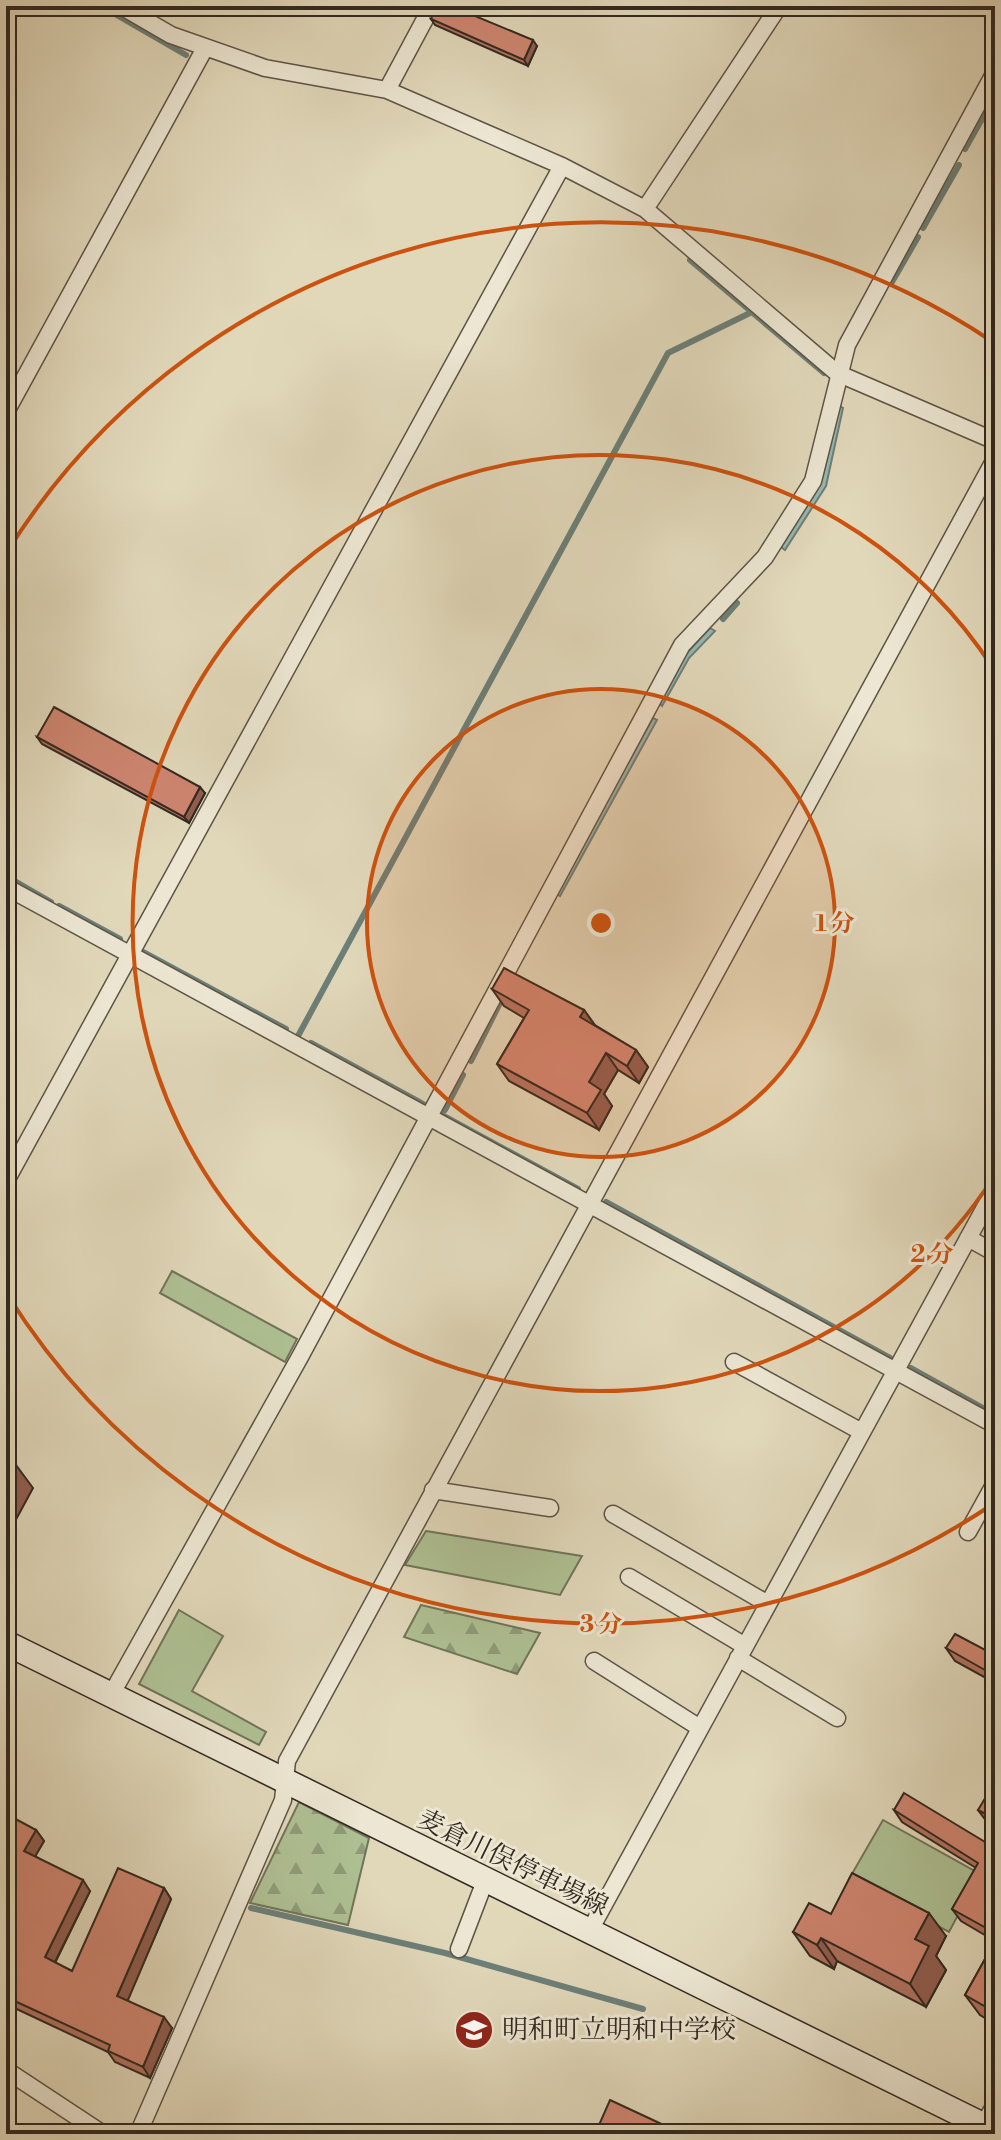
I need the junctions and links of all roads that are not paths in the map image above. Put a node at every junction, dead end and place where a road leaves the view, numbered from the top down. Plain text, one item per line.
1 (121, 6) edge
2 (432, 6) edge
3 (779, 6) edge
4 (205, 48) junction
5 (995, 72) edge
6 (387, 90) junction
7 (562, 166) junction
8 (645, 209) junction
9 (837, 373) junction
10 (6, 412) edge
11 (995, 441) edge
12 (995, 459) edge
13 (6, 887) edge
14 (131, 955) junction
15 (428, 1119) junction
16 (6, 1181) edge
17 (995, 1189) edge
18 (588, 1204) junction
19 (968, 1238) junction
20 (995, 1253) edge
21 (734, 1362) dead end
22 (895, 1371) junction
23 (995, 1425) edge
24 (862, 1432) junction
25 (995, 1483) edge
26 (433, 1490) junction
27 (550, 1508) dead end
28 (613, 1514) dead end
29 (968, 1532) dead end
30 (629, 1577) dead end
31 (768, 1604) junction
32 (6, 1643) edge
33 (742, 1652) junction
34 (594, 1661) dead end
35 (111, 1695) junction
36 (837, 1718) dead end
37 (700, 1728) junction
38 (284, 1780) junction
39 (485, 1881) junction
40 (589, 1932) junction
41 (459, 1949) dead end
42 (6, 2070) edge
43 (991, 2120) edge
44 (103, 2134) edge
45 (138, 2134) edge

1 - 4 street
2 - 6 street
3 - 8 street
4 - 6 street
4 - 10 street
5 - 9 street
6 - 7 street
7 - 8 street
7 - 14 street
8 - 9 street
9 - 11 street
9 - 15 street
12 - 18 street
13 - 14 street
14 - 15 street
14 - 16 street
15 - 18 street
15 - 35 street
17 - 19 street
18 - 22 street
18 - 26 street
19 - 20 street
19 - 22 street
21 - 24 street
22 - 23 street
22 - 24 street
24 - 31 street
25 - 29 street
26 - 27 street
26 - 38 street
28 - 31 street
30 - 33 street
31 - 33 street
32 - 35 main road, 麦倉川俣停車場線
33 - 36 street
33 - 37 street
34 - 37 street
35 - 38 main road, 麦倉川俣停車場線
37 - 40 street
38 - 39 main road, 麦倉川俣停車場線
38 - 45 street
39 - 40 main road, 麦倉川俣停車場線
39 - 41 street
40 - 43 main road, 麦倉川俣停車場線
42 - 44 street

